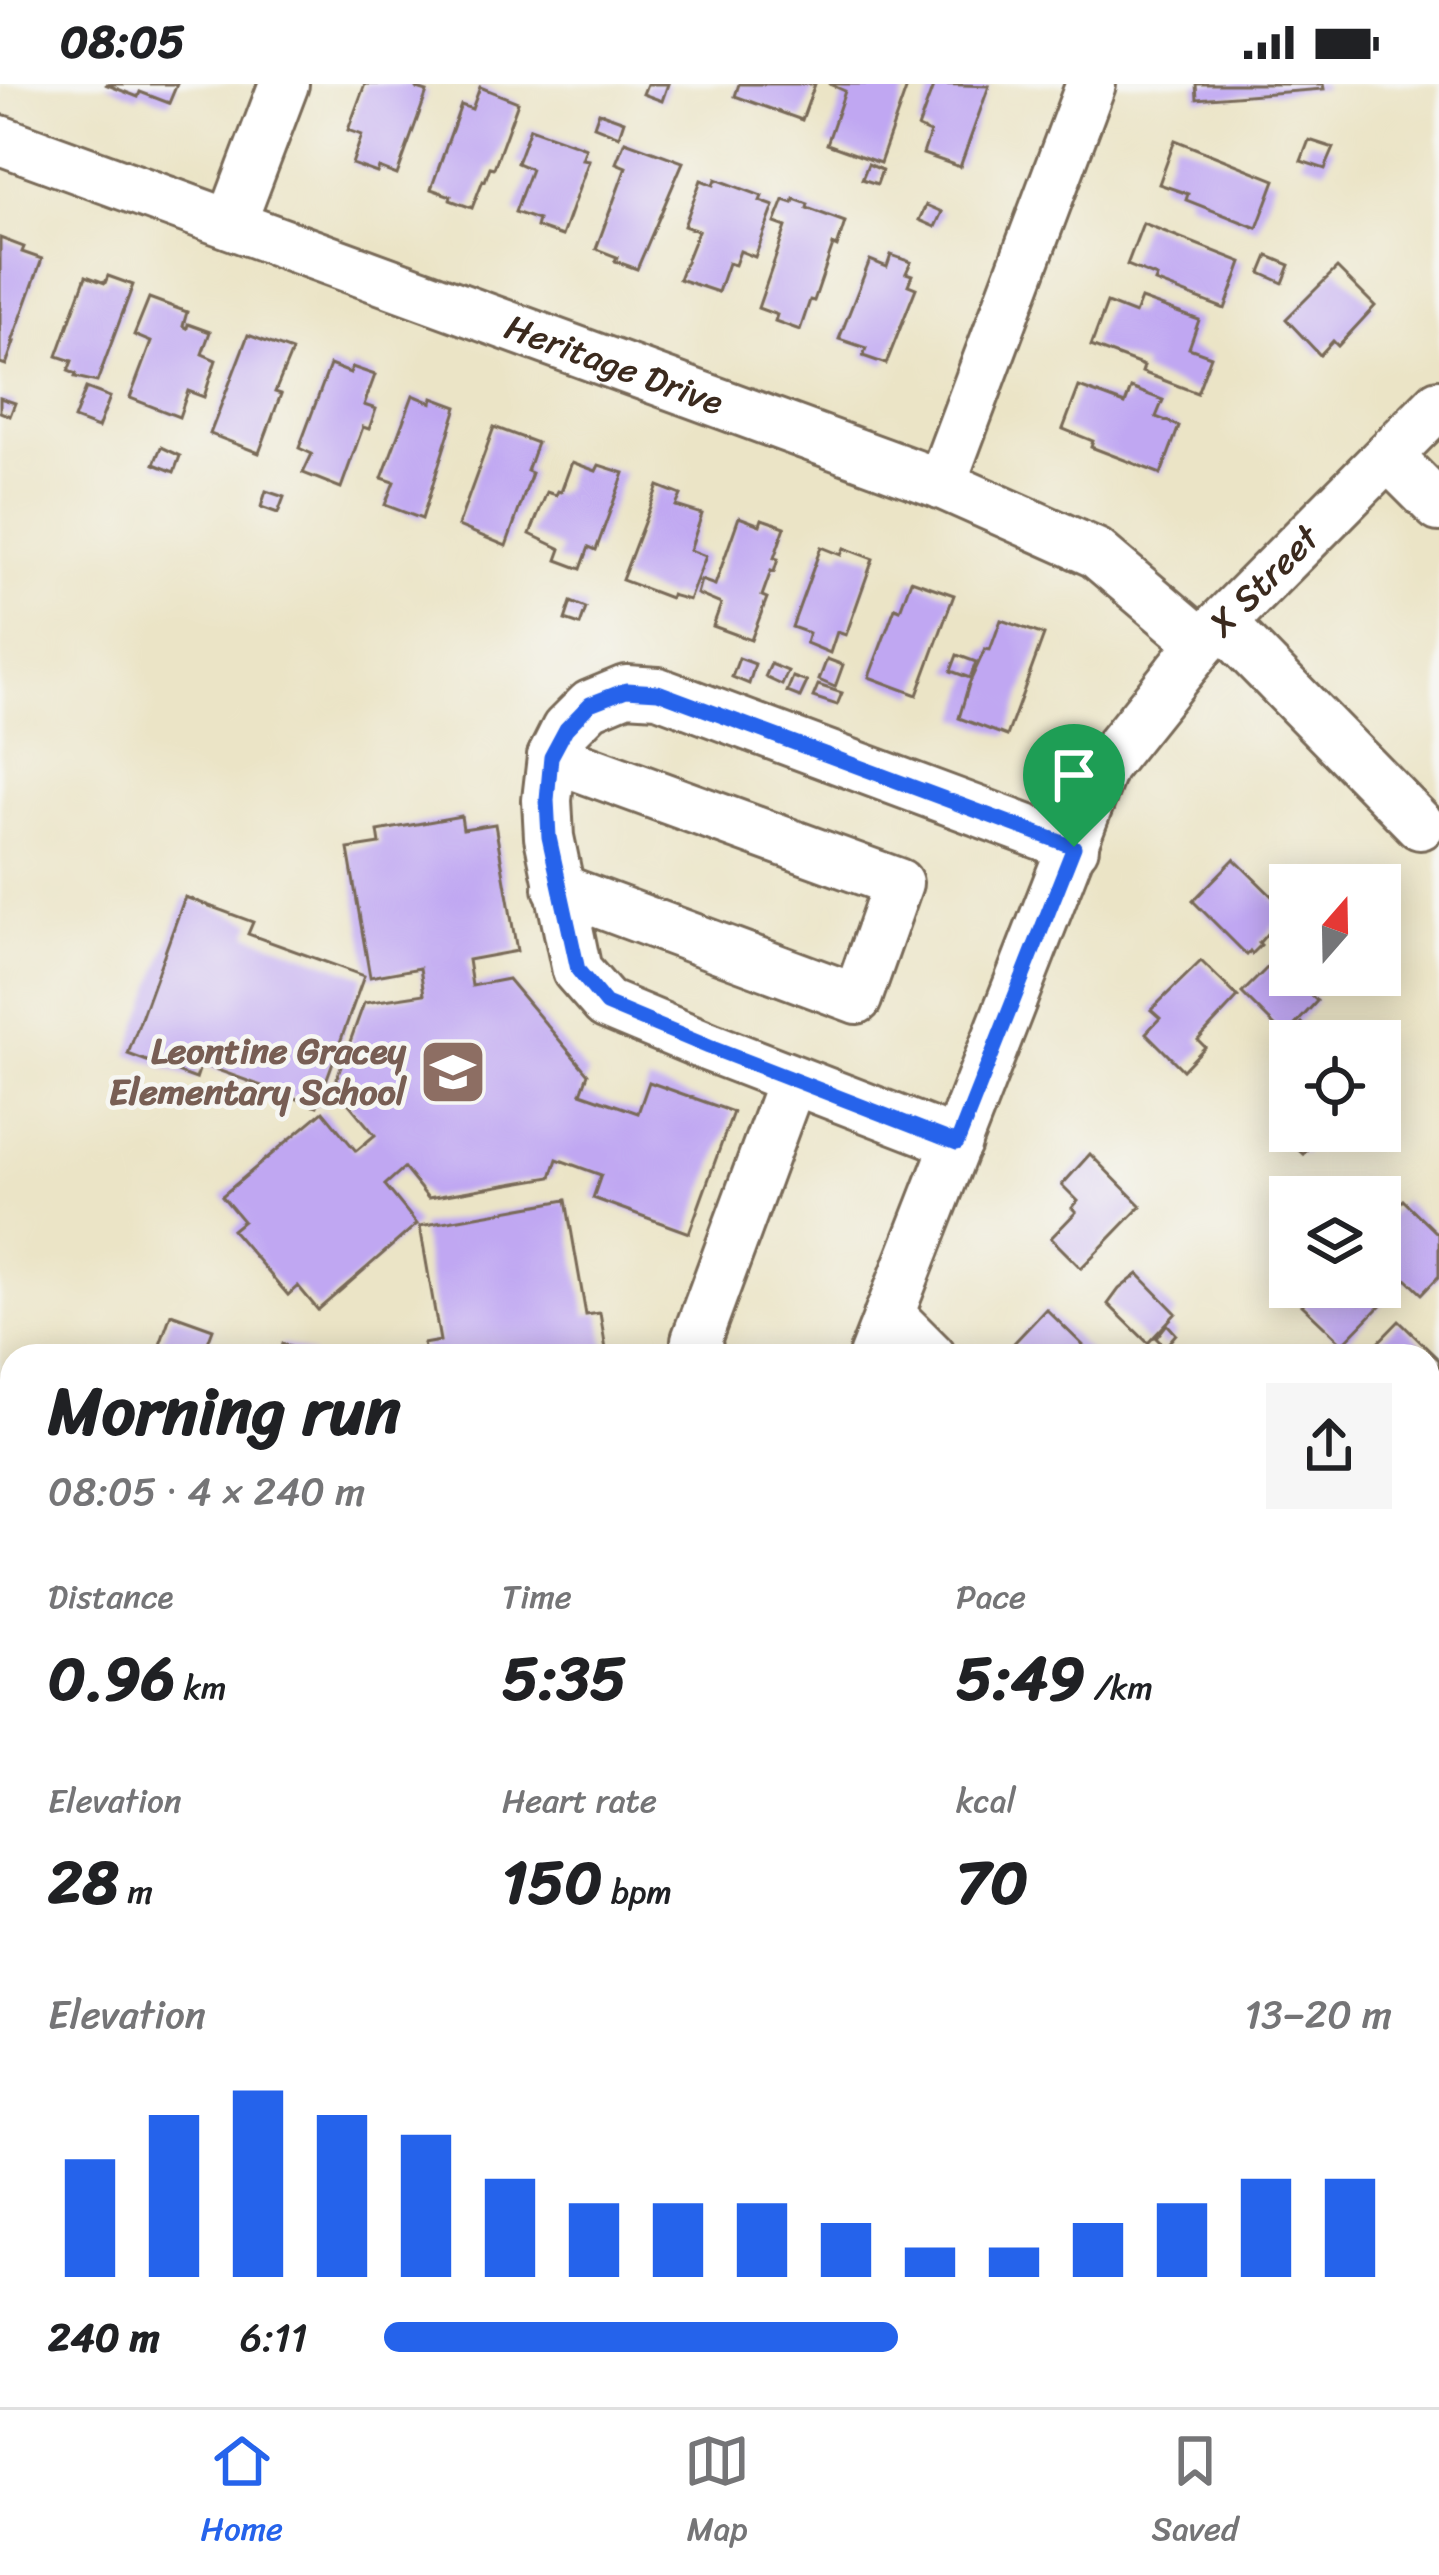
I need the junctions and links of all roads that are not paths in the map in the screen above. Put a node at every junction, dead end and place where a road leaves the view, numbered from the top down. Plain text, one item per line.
1 (284, 84) edge
2 (1091, 84) edge
3 (0, 140) edge
4 (232, 224) junction
5 (1439, 404) edge
6 (1388, 455) junction
7 (941, 484) junction
8 (1439, 507) edge
9 (1212, 633) junction
10 (551, 757) junction
11 (1420, 825) dead end
12 (1074, 847) junction
13 (559, 888) junction
14 (793, 1080) junction
15 (957, 1143) junction
16 (881, 1335) edge
17 (697, 1344) edge

1 - 4 street
2 - 7 street
3 - 4 street, Heritage Drive
4 - 7 street, Heritage Drive
5 - 6 street, X Street
6 - 8 street
6 - 9 street, X Street
7 - 9 street, Heritage Drive
9 - 11 street, Heritage Drive
9 - 12 street, X Street
10 - 12 street
10 - 13 street
10 - 13 street
12 - 15 street, X Street
13 - 14 street
14 - 15 street
14 - 17 street
15 - 16 street, X Street

